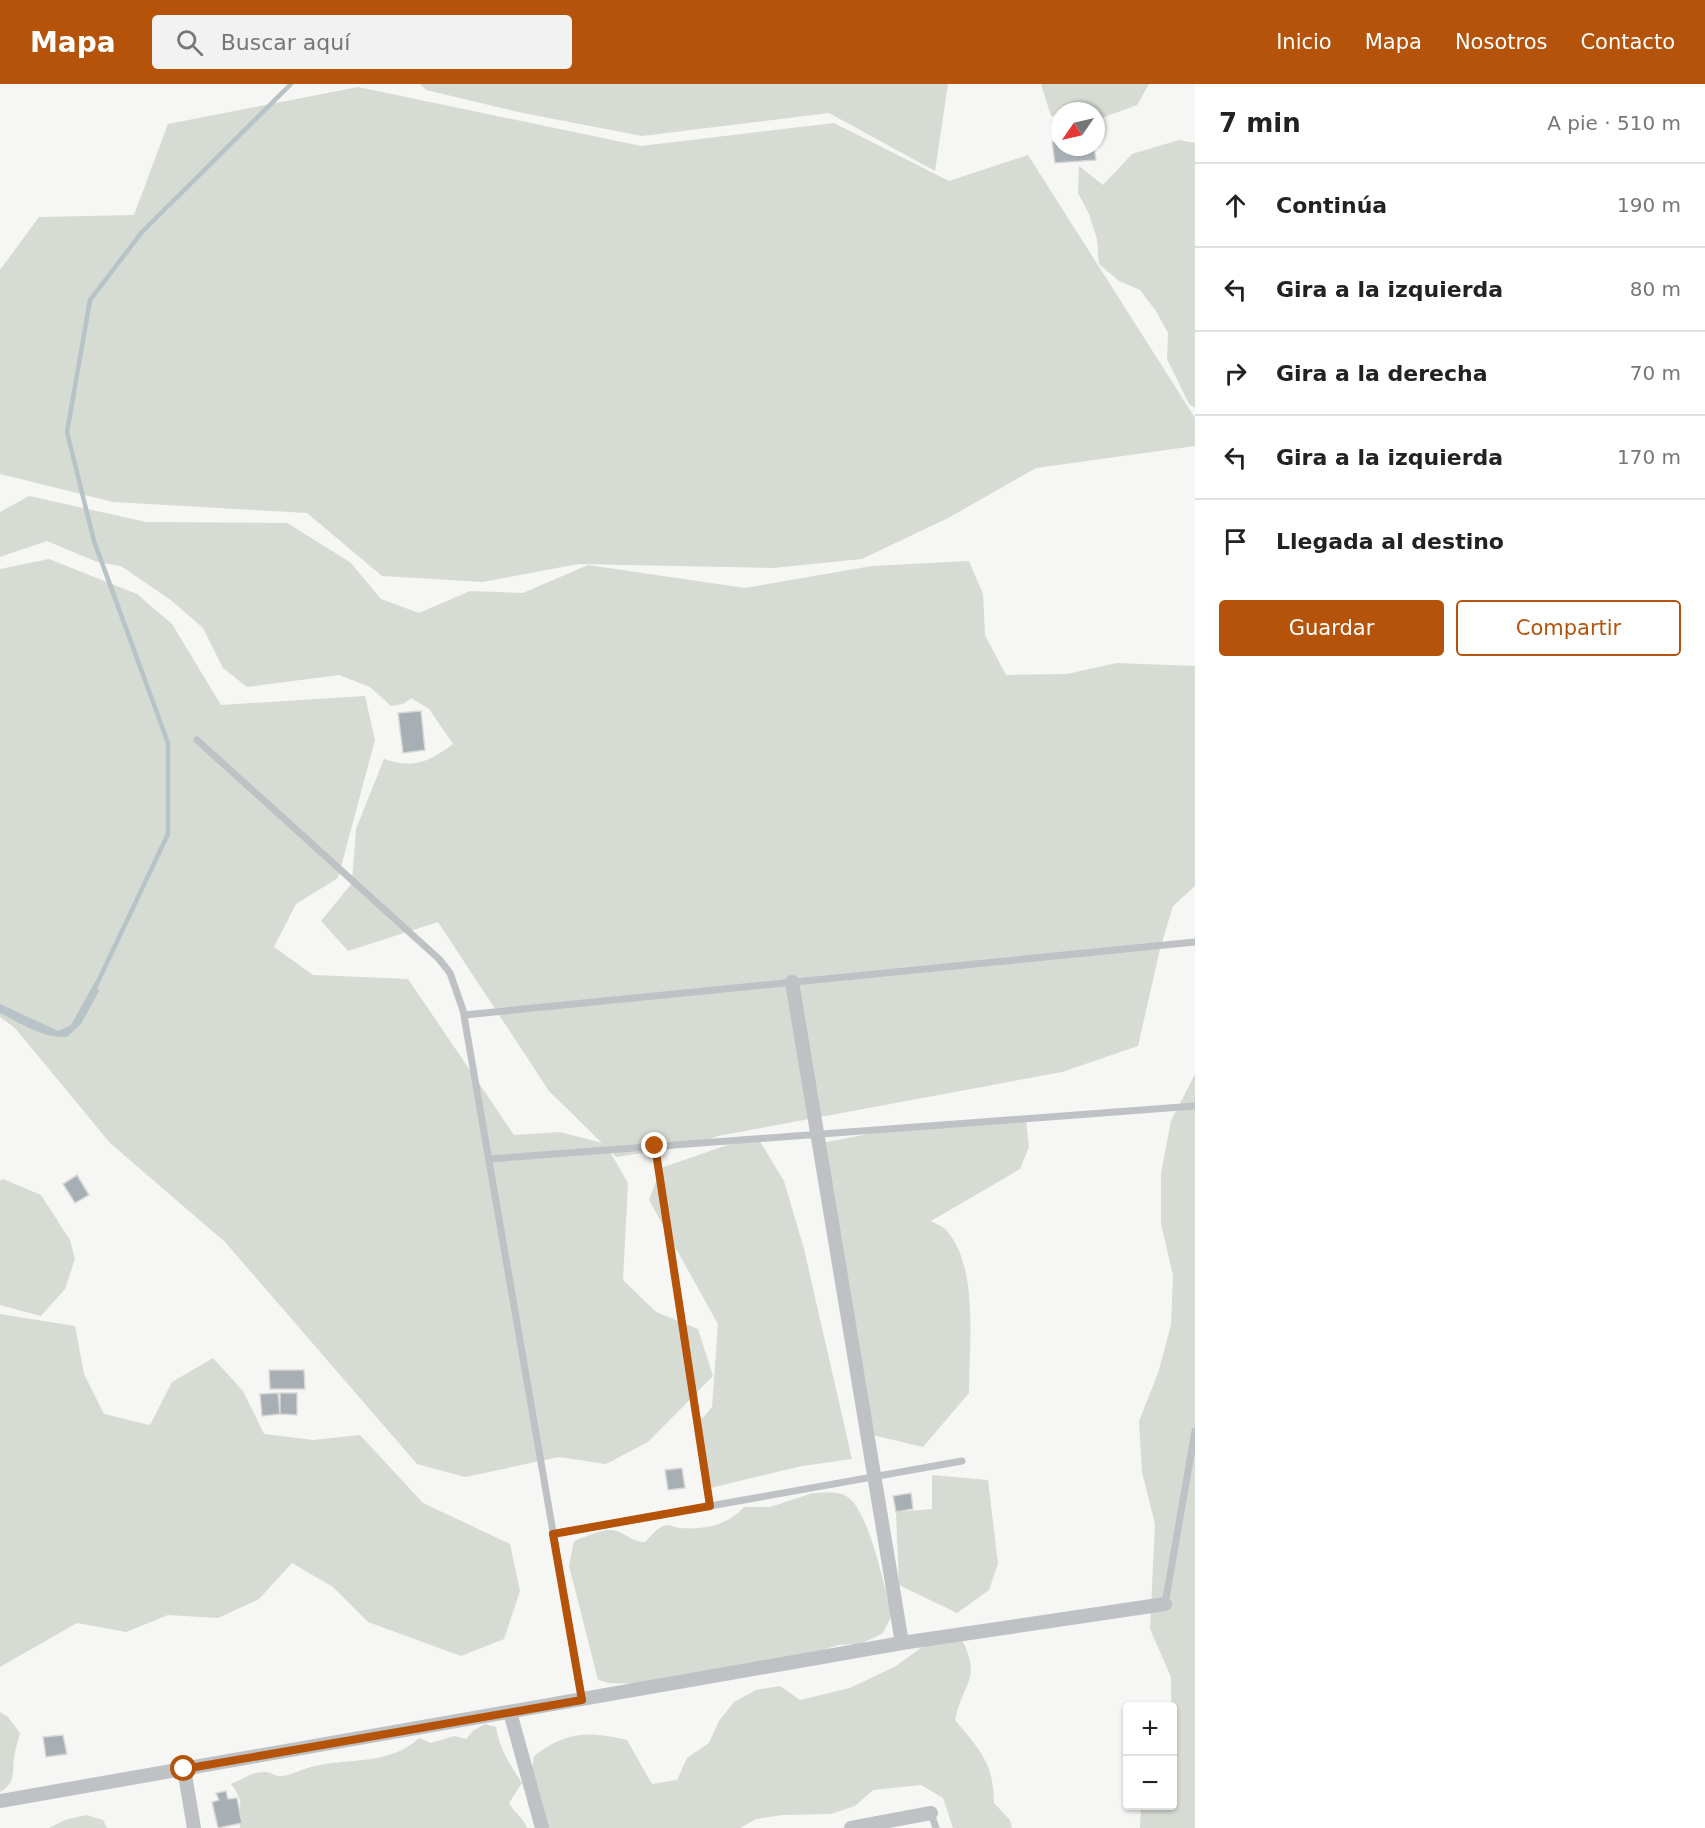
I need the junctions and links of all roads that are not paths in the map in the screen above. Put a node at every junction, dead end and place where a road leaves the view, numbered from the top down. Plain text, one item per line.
1 (197, 740) dead end
2 (1195, 942) edge
3 (792, 981) junction
4 (464, 1016) junction
5 (1195, 1106) edge
6 (817, 1134) junction
7 (655, 1146) junction
8 (489, 1159) junction
9 (1195, 1431) edge
10 (962, 1461) dead end
11 (874, 1477) junction
12 (710, 1506) junction
13 (553, 1534) junction
14 (1165, 1604) joint
15 (902, 1643) junction
16 (582, 1700) junction
17 (510, 1712) junction
18 (184, 1769) junction
19 (0, 1801) edge
20 (931, 1813) joint
21 (194, 1828) edge
22 (542, 1828) edge
23 (851, 1828) edge
24 (936, 1828) edge

1 - 4 lane
2 - 3 lane
3 - 4 lane
3 - 6 street
4 - 8 lane
5 - 6 lane
6 - 7 lane
6 - 11 street
7 - 8 lane
7 - 12 lane
8 - 13 lane
9 - 14 lane
10 - 11 lane
11 - 12 lane
11 - 15 street
12 - 13 lane
13 - 16 lane
14 - 15 street
15 - 16 street
16 - 17 street
17 - 18 street
17 - 22 street
18 - 19 street
18 - 21 street
20 - 23 street
20 - 24 lane

